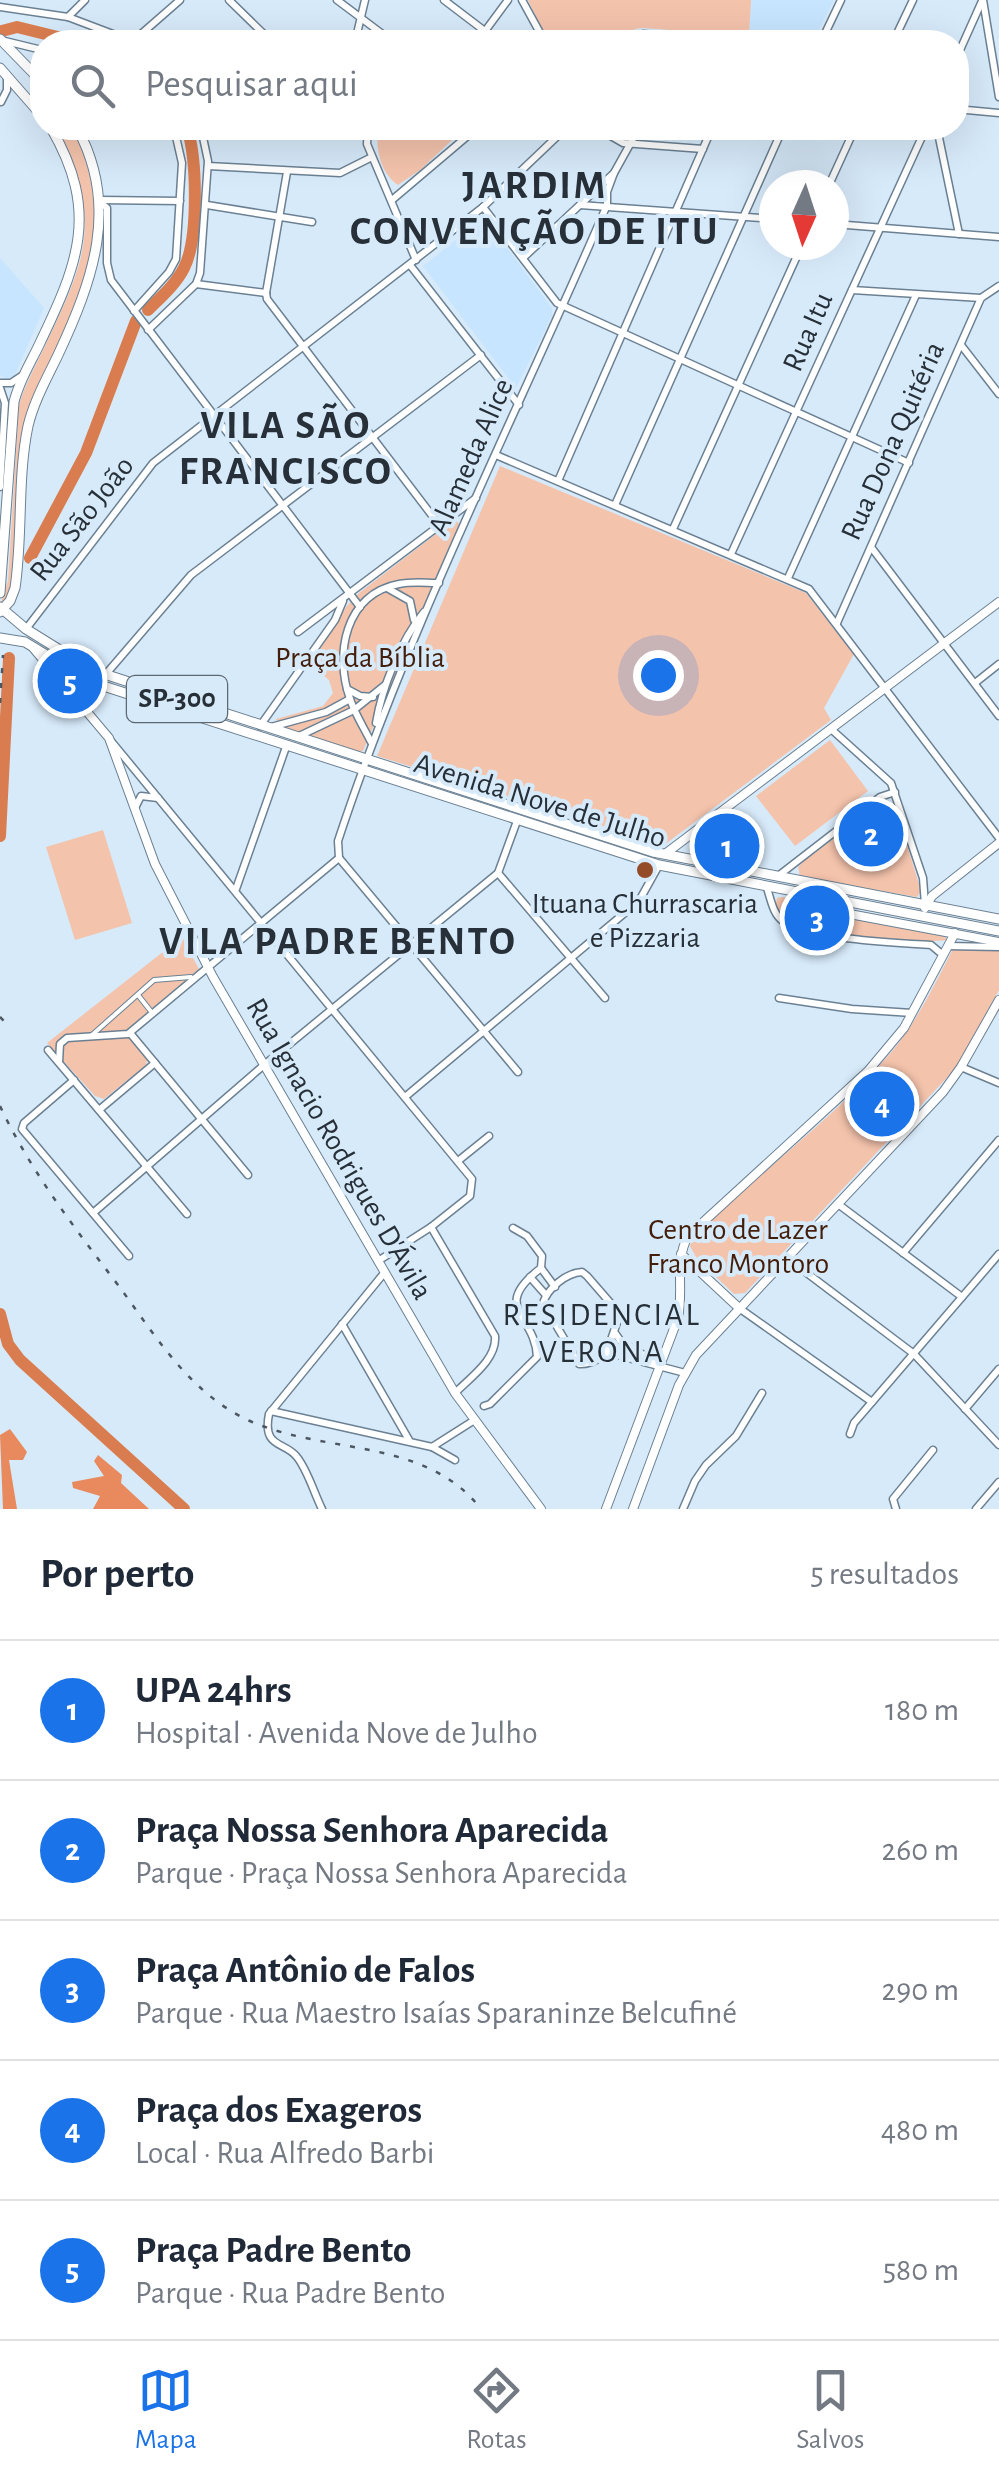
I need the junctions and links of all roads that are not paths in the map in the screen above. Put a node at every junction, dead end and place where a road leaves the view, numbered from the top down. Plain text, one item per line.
1 (86, 0) edge
2 (180, 0) edge
3 (230, 0) edge
4 (337, 0) edge
5 (365, 0) edge
6 (444, 0) edge
7 (508, 0) edge
8 (522, 0) edge
9 (841, 0) edge
10 (912, 0) edge
11 (983, 0) edge
12 (0, 7) edge
13 (68, 17) junction
14 (361, 18) junction
15 (102, 30) edge
16 (146, 30) edge
17 (260, 30) edge
18 (358, 30) edge
19 (377, 30) edge
20 (483, 30) edge
21 (487, 30) edge
22 (538, 30) edge
23 (827, 30) edge
24 (898, 30) edge
25 (969, 32) edge
26 (1, 39) edge
27 (30, 47) edge
28 (30, 69) edge
29 (3, 70) edge
30 (27, 95) junction
31 (999, 97) edge
32 (30, 99) edge
33 (0, 103) edge
34 (969, 111) edge
35 (999, 113) edge
36 (56, 140) edge
37 (82, 140) edge
38 (178, 140) edge
39 (204, 140) edge
40 (367, 140) edge
41 (464, 140) edge
42 (553, 140) edge
43 (613, 140) joint
44 (634, 140) edge
45 (706, 140) edge
46 (778, 140) edge
47 (850, 140) edge
48 (920, 140) edge
49 (939, 140) edge
50 (632, 144) junction
51 (702, 148) junction
52 (372, 157) junction
53 (623, 159) junction
54 (208, 166) junction
55 (836, 170) edge
56 (287, 172) junction
57 (614, 173) junction
58 (392, 200) junction
59 (100, 201) junction
60 (180, 202) junction
61 (583, 203) junction
62 (207, 205) junction
63 (607, 205) junction
64 (483, 207) junction
65 (676, 210) junction
66 (280, 216) junction
67 (744, 216) junction
68 (759, 218) edge
69 (312, 222) dead end
70 (849, 225) edge
71 (880, 228) junction
72 (959, 234) junction
73 (999, 237) edge
74 (523, 258) junction
75 (795, 260) edge
76 (413, 262) junction
77 (196, 284) junction
78 (999, 286) edge
79 (852, 290) junction
80 (266, 293) junction
81 (916, 295) junction
82 (981, 298) junction
83 (564, 307) junction
84 (134, 311) junction
85 (148, 330) junction
86 (623, 334) junction
87 (961, 345) junction
88 (304, 346) junction
89 (481, 355) junction
90 (680, 360) junction
91 (24, 374) junction
92 (0, 386) edge
93 (738, 386) junction
94 (997, 388) edge
95 (519, 405) junction
96 (797, 412) junction
97 (213, 416) junction
98 (372, 436) junction
99 (852, 437) junction
100 (1, 446) edge
101 (496, 454) junction
102 (909, 463) junction
103 (558, 480) junction
104 (0, 486) edge
105 (477, 497) junction
106 (280, 504) junction
107 (614, 505) junction
108 (440, 526) junction
109 (673, 530) junction
110 (871, 546) junction
111 (731, 554) junction
112 (788, 578) junction
113 (439, 584) junction
114 (386, 588) junction
115 (0, 593) edge
116 (346, 597) junction
117 (999, 602) edge
118 (360, 607) junction
119 (429, 607) junction
120 (1, 610) edge
121 (836, 623) junction
122 (413, 626) junction
123 (26, 629) junction
124 (298, 632) dead end
125 (0, 638) edge
126 (944, 643) junction
127 (31, 646) junction
128 (999, 664) edge
129 (105, 675) junction
130 (390, 679) junction
131 (91, 682) junction
132 (974, 684) junction
133 (346, 688) junction
134 (886, 688) junction
135 (373, 697) junction
136 (74, 698) junction
137 (350, 699) junction
138 (354, 710) junction
139 (999, 716) edge
140 (310, 717) junction
141 (263, 727) junction
142 (831, 729) junction
143 (312, 730) junction
144 (375, 733) junction
145 (109, 738) junction
146 (259, 738) junction
147 (296, 738) junction
148 (371, 742) junction
149 (286, 746) junction
150 (365, 760) junction
151 (361, 771) junction
152 (894, 792) junction
153 (160, 798) junction
154 (134, 808) junction
155 (516, 821) junction
156 (999, 841) edge
157 (664, 854) junction
158 (629, 856) junction
159 (339, 858) junction
160 (681, 858) junction
161 (659, 865) junction
162 (498, 873) junction
163 (776, 878) junction
164 (767, 888) junction
165 (236, 889) junction
166 (925, 916) junction
167 (999, 920) edge
168 (264, 923) junction
169 (999, 931) edge
170 (954, 934) junction
171 (411, 944) junction
172 (999, 945) edge
173 (948, 946) junction
174 (943, 955) junction
175 (571, 958) junction
176 (208, 968) junction
177 (196, 977) junction
178 (138, 995) junction
179 (605, 998) dead end
180 (779, 998) dead end
181 (999, 1002) edge
182 (331, 1010) junction
183 (913, 1013) junction
184 (153, 1014) junction
185 (484, 1031) junction
186 (130, 1032) junction
187 (91, 1036) junction
188 (48, 1050) dead end
189 (58, 1062) junction
190 (156, 1063) junction
191 (264, 1066) junction
192 (961, 1068) junction
193 (518, 1072) dead end
194 (74, 1080) junction
195 (999, 1083) edge
196 (405, 1097) junction
197 (99, 1110) junction
198 (202, 1119) junction
199 (490, 1136) dead end
200 (999, 1140) edge
201 (458, 1160) junction
202 (147, 1166) junction
203 (248, 1175) dead end
204 (838, 1204) junction
205 (93, 1213) junction
206 (187, 1214) dead end
207 (430, 1227) junction
208 (512, 1228) dead end
209 (903, 1253) junction
210 (681, 1254) junction
211 (999, 1254) edge
212 (129, 1256) dead end
213 (787, 1258) junction
214 (378, 1261) junction
215 (540, 1268) junction
216 (385, 1272) junction
217 (530, 1277) junction
218 (555, 1287) junction
219 (546, 1295) junction
220 (962, 1298) junction
221 (739, 1308) junction
222 (342, 1324) junction
223 (615, 1333) junction
224 (606, 1354) junction
225 (914, 1354) junction
226 (660, 1365) junction
227 (999, 1369) edge
228 (685, 1372) junction
229 (455, 1393) junction
230 (762, 1393) dead end
231 (872, 1402) junction
232 (484, 1406) dead end
233 (965, 1409) junction
234 (271, 1411) junction
235 (473, 1421) junction
236 (850, 1434) dead end
237 (410, 1441) junction
238 (999, 1446) edge
239 (432, 1447) junction
240 (933, 1450) dead end
241 (455, 1460) dead end
242 (999, 1482) edge
243 (894, 1508) edge
244 (322, 1509) edge
245 (541, 1509) edge
246 (606, 1509) edge
247 (632, 1509) edge
248 (683, 1509) edge
249 (976, 1509) edge

1 - 13 street
2 - 16 street
3 - 17 street
4 - 14 street
5 - 14 street
6 - 20 street
7 - 21 street
8 - 22 street
9 - 23 street
10 - 24 street
11 - 25 street
11 - 31 street
12 - 13 street
13 - 15 street
14 - 18 street
14 - 19 street
26 - 27 street
26 - 28 main road
29 - 30 main road
29 - 33 street
30 - 32 main road
30 - 33 street
34 - 35 street
36 - 91 main road
37 - 59 main road
38 - 60 street
39 - 54 street
40 - 52 street
41 - 58 street
42 - 64 street, Rua São João
43 - 50 street
43 - 53 street
44 - 50 street
45 - 51 street
46 - 67 street
47 - 55 street
48 - 71 street, Rua Itu
49 - 72 street
50 - 51 street
50 - 53 street
51 - 65 street
52 - 56 street
52 - 58 street
53 - 57 street
54 - 56 street
54 - 62 street
56 - 66 street
57 - 61 street
57 - 63 street, Alameda Alice
58 - 76 street
59 - 60 street
59 - 84 street
59 - 120 main road
60 - 84 street
61 - 63 street
61 - 74 street
62 - 66 street
62 - 77 street
63 - 65 street
63 - 83 street, Alameda Alice
64 - 74 street
64 - 76 street, Rua São João
65 - 67 street
65 - 86 street
66 - 69 street
66 - 80 street
67 - 68 street
67 - 90 street
70 - 71 street
71 - 72 street
71 - 79 street, Rua Itu
72 - 73 street
74 - 83 street
75 - 93 street
76 - 88 street, Rua São João
76 - 89 street
77 - 80 street
77 - 85 street
78 - 82 street
79 - 81 street
79 - 96 street, Rua Itu
80 - 88 street
81 - 82 street
81 - 99 street
82 - 87 street, Rua Dona Quitéria
83 - 86 street
83 - 95 street, Alameda Alice
84 - 85 street
85 - 97 street
86 - 90 street
86 - 103 street
87 - 94 street
87 - 102 street, Rua Dona Quitéria
88 - 97 street, Rua São João
88 - 98 street
89 - 95 street
89 - 98 street
90 - 93 street
90 - 107 street
91 - 92 street
91 - 115 main road
92 - 100 street
93 - 96 street
93 - 109 street
95 - 101 street, Alameda Alice
96 - 99 street
96 - 111 street, Rua Itu
97 - 106 street
97 - 123 street, Rua São João
98 - 106 street
98 - 108 street
99 - 102 street
99 - 112 street
100 - 104 street
101 - 103 street
101 - 105 street, Alameda Alice
102 - 110 street, Rua Dona Quitéria
103 - 107 street
105 - 108 street
105 - 113 street, Alameda Alice
106 - 116 street
106 - 129 street
107 - 109 street
108 - 116 street
109 - 111 street
110 - 121 street, Rua Dona Quitéria
110 - 126 street
111 - 112 street
112 - 121 street
113 - 114 street
113 - 119 street, Alameda Alice
114 - 118 street
114 - 122 street
116 - 118 street
116 - 124 street
116 - 141 street
117 - 126 street
118 - 133 street
119 - 122 street
119 - 144 street, Alameda Alice
120 - 123 main road, SP-300
121 - 134 street
122 - 130 street
123 - 129 main road, SP-300
125 - 127 main road, SP-300
126 - 132 street
126 - 134 street
127 - 131 main road, SP-300
127 - 136 street
128 - 132 street
129 - 131 street
129 - 141 main road, SP-300
130 - 135 street
130 - 144 street
131 - 136 street
131 - 146 main road, SP-300
132 - 139 street
133 - 135 street
133 - 137 street
134 - 142 street
134 - 156 street
135 - 138 street
136 - 145 street
137 - 138 street
137 - 140 street
138 - 143 street
138 - 148 street
140 - 141 street
140 - 143 street
141 - 147 main road, SP-300
142 - 152 street
142 - 157 street
143 - 147 street
144 - 148 street, Alameda Alice
145 - 153 street
145 - 154 street, Rua Ignacio Rodrigues D'Ávila
146 - 147 main road
146 - 149 main road, SP-300
147 - 150 main road, SP-300
148 - 150 street, Alameda Alice
149 - 151 main road, SP-300
149 - 165 street
150 - 151 street, Alameda Alice
150 - 157 main road, Avenida Nove de Julho / SP-300
151 - 155 main road, Avenida Nove de Julho / SP-300
151 - 159 street, Alameda Alice
152 - 163 street
152 - 166 street
153 - 154 street
153 - 165 street
154 - 176 street, Rua Ignacio Rodrigues D'Ávila
155 - 158 main road, Avenida Nove de Julho / SP-300
155 - 162 street
156 - 166 street
157 - 158 main road
157 - 160 main road, Avenida Nove de Julho / SP-300
158 - 161 main road, Avenida Nove de Julho / SP-300
159 - 168 street
159 - 171 street
160 - 161 main road
160 - 163 main road, Avenida Nove de Julho / SP-300
161 - 164 main road, Avenida Nove de Julho / SP-300
161 - 175 street
162 - 171 street
162 - 175 street
163 - 166 main road, Avenida Nove de Julho / SP-300
164 - 166 main road, Avenida Nove de Julho / SP-300
164 - 174 street
165 - 168 street
166 - 167 main road, Avenida Nove de Julho / SP-300
166 - 169 main road, Avenida Nove de Julho / SP-300
166 - 170 street
168 - 176 street
168 - 182 street
170 - 172 street
170 - 173 street
171 - 182 street
171 - 185 street
172 - 173 street
173 - 174 street
174 - 183 street
175 - 179 street
175 - 185 street
176 - 177 street
176 - 191 street, Rua Ignacio Rodrigues D'Ávila
177 - 178 street
177 - 184 street
178 - 184 street
178 - 187 street
180 - 183 street
181 - 192 street
182 - 191 street
182 - 196 street
183 - 210 street
184 - 186 street
185 - 193 street
185 - 196 street
186 - 187 street
186 - 190 street
187 - 189 street
188 - 189 street
189 - 194 street
190 - 197 street
190 - 198 street
191 - 198 street
191 - 214 street, Rua Ignacio Rodrigues D'Ávila
192 - 195 street
192 - 204 street
194 - 197 street
194 - 205 street
196 - 201 street
197 - 202 street
198 - 202 street
198 - 203 street
199 - 201 street
200 - 209 street
201 - 207 street
202 - 205 street
202 - 206 street
204 - 209 street
204 - 213 street
205 - 212 street
207 - 214 street
207 - 229 street
208 - 215 street
209 - 220 street
210 - 221 street
210 - 226 street
211 - 220 street
213 - 221 street
213 - 225 street
214 - 216 street, Rua Ignacio Rodrigues D'Ávila
215 - 217 street
215 - 218 street
216 - 222 street
216 - 229 street, Rua Ignacio Rodrigues D'Ávila
217 - 219 street
217 - 232 street
218 - 219 street
218 - 223 street
219 - 224 street
220 - 225 street
221 - 228 street
221 - 231 street
222 - 234 street
222 - 237 street
223 - 224 street
223 - 226 street
224 - 226 street
225 - 231 street
225 - 233 street
226 - 228 street
226 - 246 street
227 - 233 street
228 - 247 street
229 - 235 street, Rua Ignacio Rodrigues D'Ávila
230 - 248 street
231 - 236 street
233 - 238 street
234 - 237 street
234 - 244 street
235 - 239 street
235 - 245 street, Rua Ignacio Rodrigues D'Ávila
237 - 239 street
239 - 241 street
240 - 243 street
242 - 249 street

